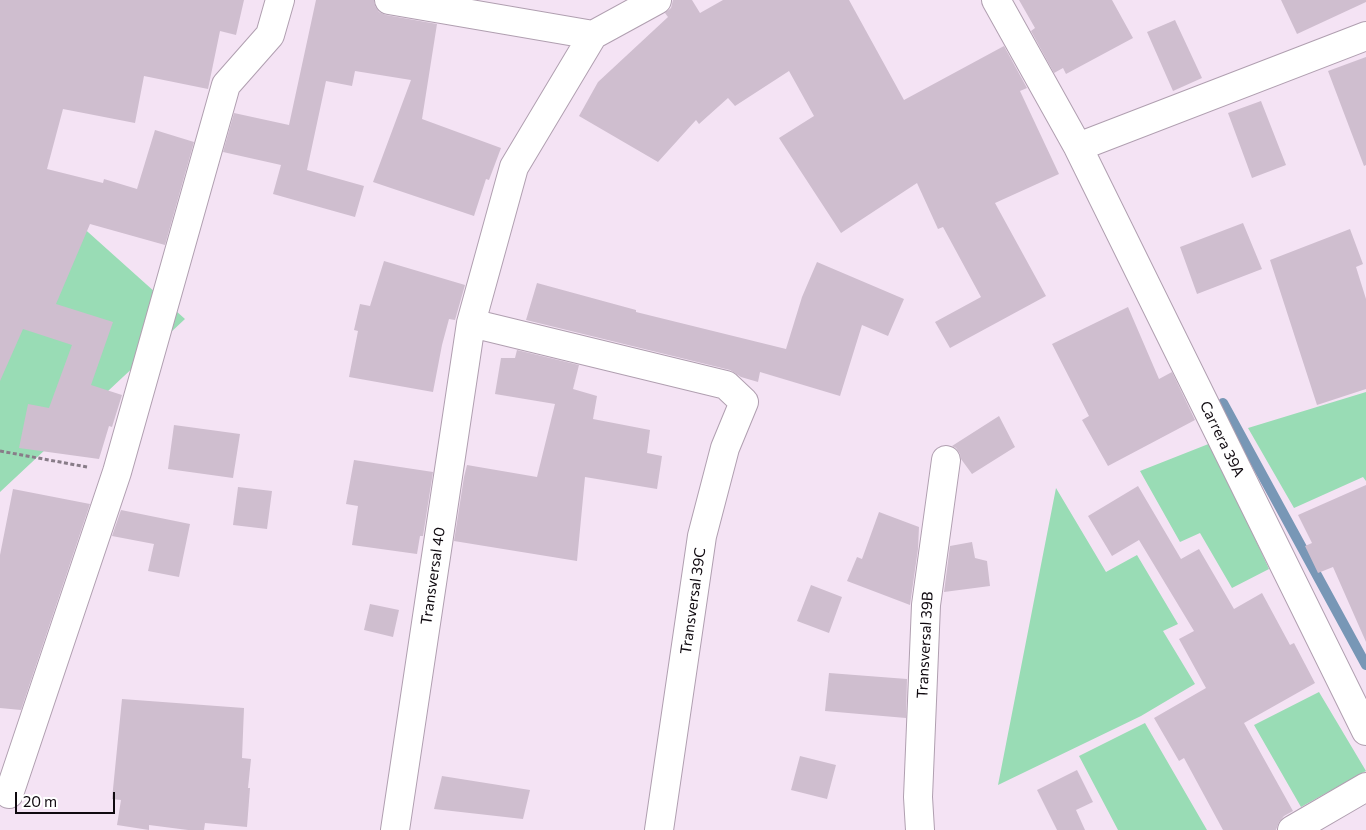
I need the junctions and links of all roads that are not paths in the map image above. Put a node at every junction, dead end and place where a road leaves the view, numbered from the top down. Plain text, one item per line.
1 (280, 0) edge
2 (389, 0) edge
3 (657, 0) edge
4 (996, 0) edge
5 (593, 35) junction
6 (1366, 36) edge
7 (1078, 147) junction
8 (471, 323) junction
9 (946, 460) dead end
10 (1366, 731) edge
11 (1366, 787) edge
12 (9, 794) dead end
13 (395, 830) edge
14 (659, 830) edge
15 (920, 830) edge
16 (1292, 830) edge

1 - 12 street
2 - 5 street
3 - 5 street
4 - 7 street, Carrera 39A
5 - 8 street, Transversal 40
6 - 7 street
7 - 10 street, Carrera 39A
8 - 13 street, Transversal 40
8 - 14 street, Transversal 39C
9 - 15 street, Transversal 39B
11 - 16 street

